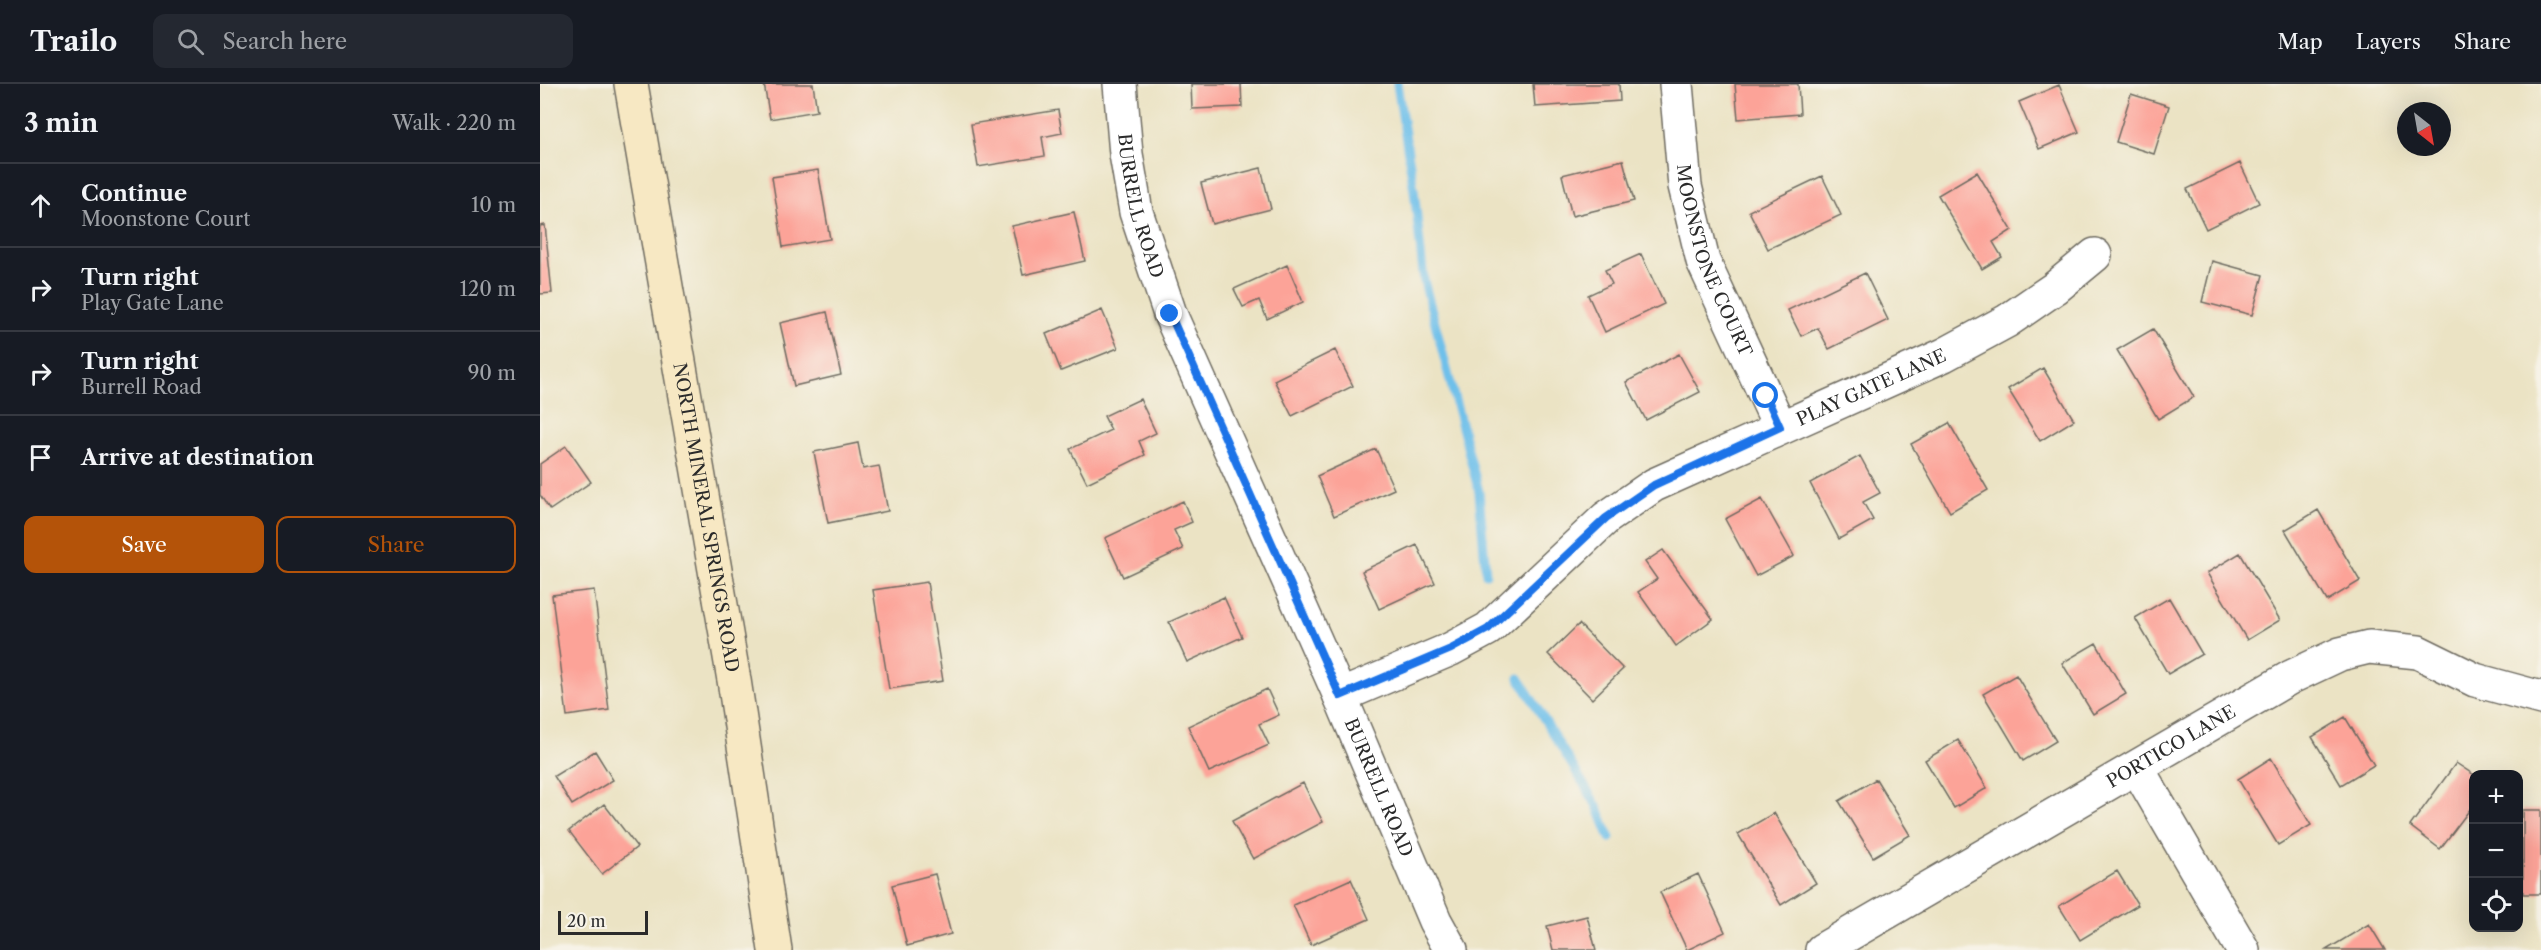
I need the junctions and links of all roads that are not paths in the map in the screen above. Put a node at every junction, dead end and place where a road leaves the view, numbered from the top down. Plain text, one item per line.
1 (631, 84) edge
2 (1120, 84) edge
3 (1676, 84) edge
4 (2095, 255) dead end
5 (1780, 427) junction
6 (1340, 696) junction
7 (2541, 698) edge
8 (2137, 768) junction
9 (775, 950) edge
10 (1451, 950) edge
11 (1822, 950) edge
12 (2243, 950) edge

1 - 9 street, NORTH MINERAL SPRINGS ROAD
2 - 6 street, BURRELL ROAD
3 - 5 street, MOONSTONE COURT
4 - 5 street, PLAY GATE LANE
5 - 6 street, PLAY GATE LANE
6 - 10 street, BURRELL ROAD
7 - 8 street, PORTICO LANE
8 - 11 street, PORTICO LANE
8 - 12 street

